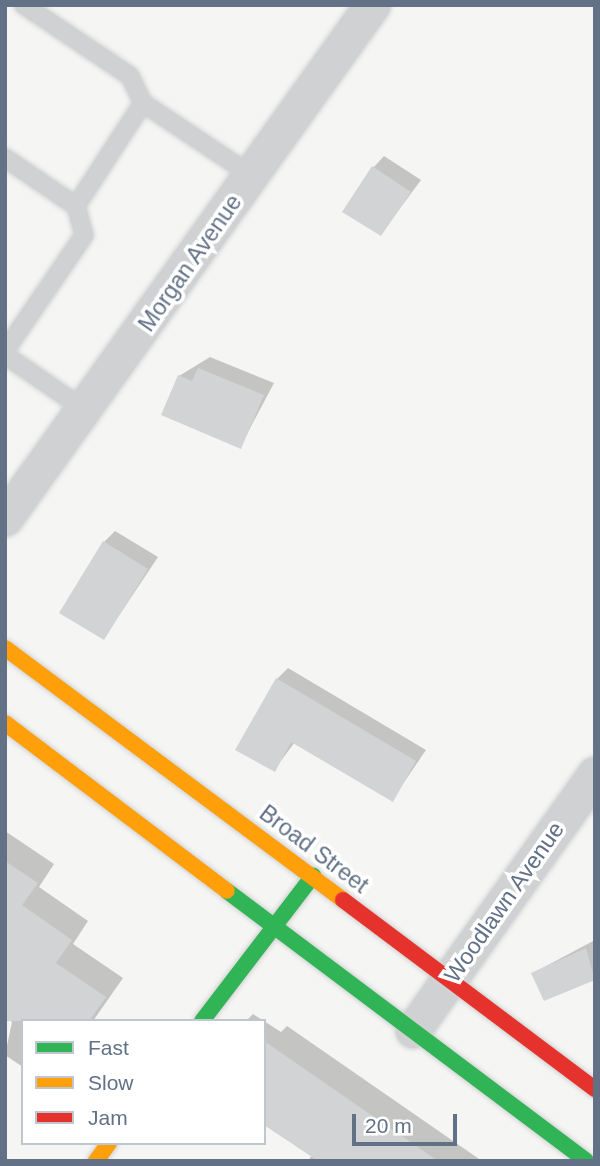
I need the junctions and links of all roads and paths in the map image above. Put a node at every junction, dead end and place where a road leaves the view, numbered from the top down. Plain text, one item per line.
1 (24, 5) edge
2 (372, 5) edge
3 (143, 103) junction
4 (5, 158) edge
5 (251, 175) junction
6 (76, 206) junction
7 (5, 353) edge
8 (85, 411) junction
9 (5, 518) edge
10 (5, 648) edge
11 (5, 723) edge
12 (595, 774) edge
13 (313, 876) junction
14 (275, 925) junction
15 (449, 979) junction
16 (204, 1019) edge
17 (414, 1030) junction
18 (595, 1089) edge
19 (108, 1145) edge
20 (96, 1161) edge
21 (586, 1161) edge

1 - 3 lane
2 - 5 street, Morgan Avenue
3 - 5 lane
3 - 6 lane
4 - 6 lane
5 - 8 street, Morgan Avenue
6 - 7 lane
7 - 8 lane
8 - 9 street, Morgan Avenue
10 - 13 main road, Broad Street
11 - 14 main road
12 - 15 street, Woodlawn Avenue
13 - 14 main road
13 - 15 main road, Broad Street
14 - 16 main road
14 - 17 main road
15 - 17 street, Woodlawn Avenue
15 - 18 main road, Broad Street
17 - 21 main road
19 - 20 main road

